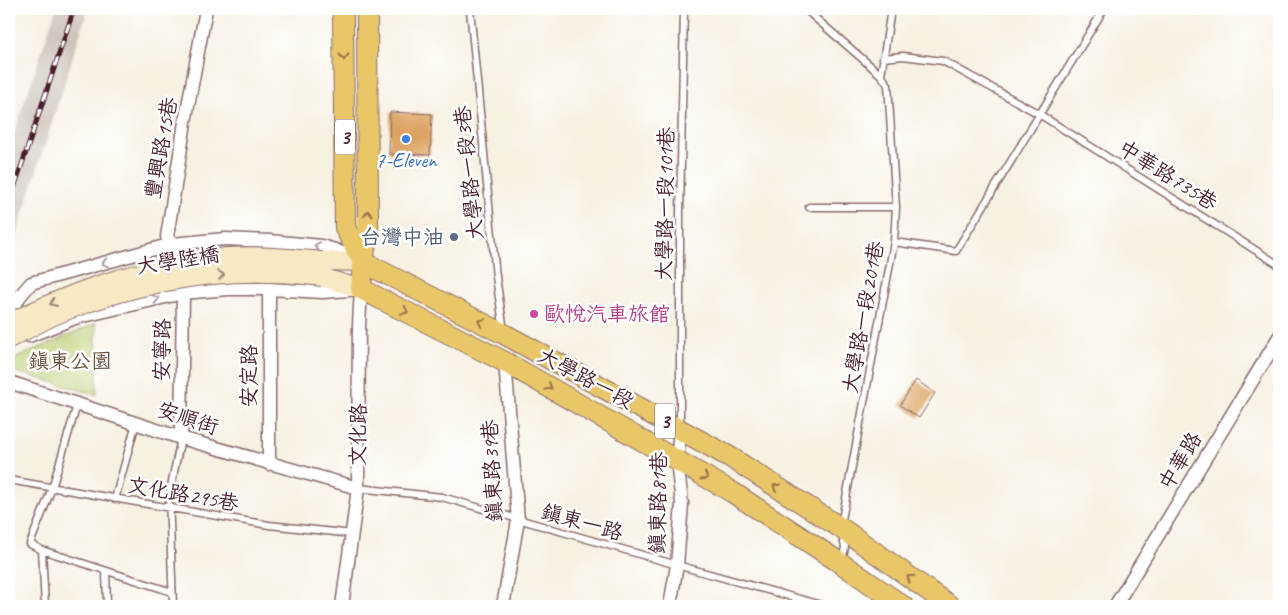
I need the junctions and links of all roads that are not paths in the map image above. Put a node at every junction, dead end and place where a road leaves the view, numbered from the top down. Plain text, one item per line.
1 (206, 9) edge
2 (344, 9) edge
3 (367, 9) edge
4 (470, 9) edge
5 (684, 9) edge
6 (804, 9) edge
7 (891, 9) edge
8 (1104, 9) edge
9 (884, 58) junction
10 (881, 75) junction
11 (1039, 114) junction
12 (809, 207) dead end
13 (896, 207) junction
14 (894, 242) junction
15 (172, 244) junction
16 (363, 262) junction
17 (1279, 265) edge
18 (322, 269) junction
19 (269, 289) junction
20 (362, 289) junction
21 (183, 293) junction
22 (9, 315) edge
23 (9, 322) edge
24 (504, 334) junction
25 (1279, 337) edge
26 (9, 340) edge
27 (9, 344) edge
28 (505, 362) junction
29 (9, 382) edge
30 (77, 405) junction
31 (136, 422) junction
32 (680, 429) junction
33 (181, 438) junction
34 (677, 461) junction
35 (269, 464) junction
36 (9, 480) edge
37 (52, 488) junction
38 (358, 488) junction
39 (115, 499) junction
40 (170, 508) junction
41 (518, 520) junction
42 (841, 528) junction
43 (353, 534) junction
44 (42, 550) junction
45 (842, 564) junction
46 (677, 566) junction
47 (106, 570) junction
48 (172, 592) junction
49 (45, 606) edge
50 (107, 606) edge
51 (173, 606) edge
52 (342, 606) edge
53 (503, 606) edge
54 (670, 606) edge
55 (825, 606) edge
56 (903, 606) edge
57 (950, 606) edge
58 (1115, 606) edge

1 - 15 street, 豐興路15巷
2 -> 16 main road, 文化路 / 3
16 -> 3 main road, 文化路 / 3
4 - 24 lane, 大學路一段3巷
5 - 32 lane, 大學路一段101巷
6 - 10 lane
7 - 9 lane
8 - 11 lane
9 - 10 lane
9 - 11 lane, 中華路735巷
10 - 13 lane, 大學路一段201巷
11 - 14 lane
11 - 17 lane, 中華路735巷
12 - 13 lane
13 - 14 lane, 大學路一段201巷
14 - 42 lane, 大學路一段201巷
16 -> 15 street
15 - 21 street, 豐興路15巷
15 -> 22 street
16 - 18 street, 大學陸橋
16 - 20 main road, 文化路 / 3
24 -> 16 main road, 大學路一段 / 3
18 - 20 street, 大學陸橋
18 -> 23 street, 大學陸橋, bridge
26 -> 18 street, 大學陸橋, bridge
19 - 20 street
19 - 21 street
19 - 35 street, 安定路
20 -> 28 main road, 大學路一段 / 3
20 - 38 street, 文化路
27 -> 21 street
21 - 33 street, 安寧路
24 - 32 main road, 大學路一段 / 3
25 - 58 street, 中華路
28 -> 34 main road, 大學路一段 / 3
28 - 41 street, 鎮東路39巷
29 - 30 street, 安順街
30 - 31 street, 安順街
30 - 37 lane
31 - 33 street, 安順街
31 - 39 lane
32 - 34 street, 鎮東路81巷
42 -> 32 main road, 大學路一段 / 3
33 - 35 street, 安順街
33 - 40 lane
34 -> 45 main road, 大學路一段 / 3
34 - 46 street, 鎮東路81巷
35 - 38 street, 安順街
36 - 37 lane, 文化路295巷
37 - 39 lane, 文化路295巷
37 - 44 lane
38 - 41 lane, 鎮東一路
38 - 43 street, 文化路
39 - 40 lane, 文化路295巷
40 - 43 lane, 文化路295巷
40 - 48 lane
41 - 46 lane, 鎮東一路
41 - 53 street, 鎮東路39巷
42 - 45 lane, 大學路一段201巷
57 -> 42 main road, 大學路一段 / 3
43 - 52 street, 文化路
44 - 47 lane
44 - 49 lane
45 - 56 main road, 大學路一段 / 3
46 - 54 street, 鎮東路81巷
46 - 55 lane, 鎮東一路
47 - 48 lane
47 - 50 lane
48 - 51 lane

